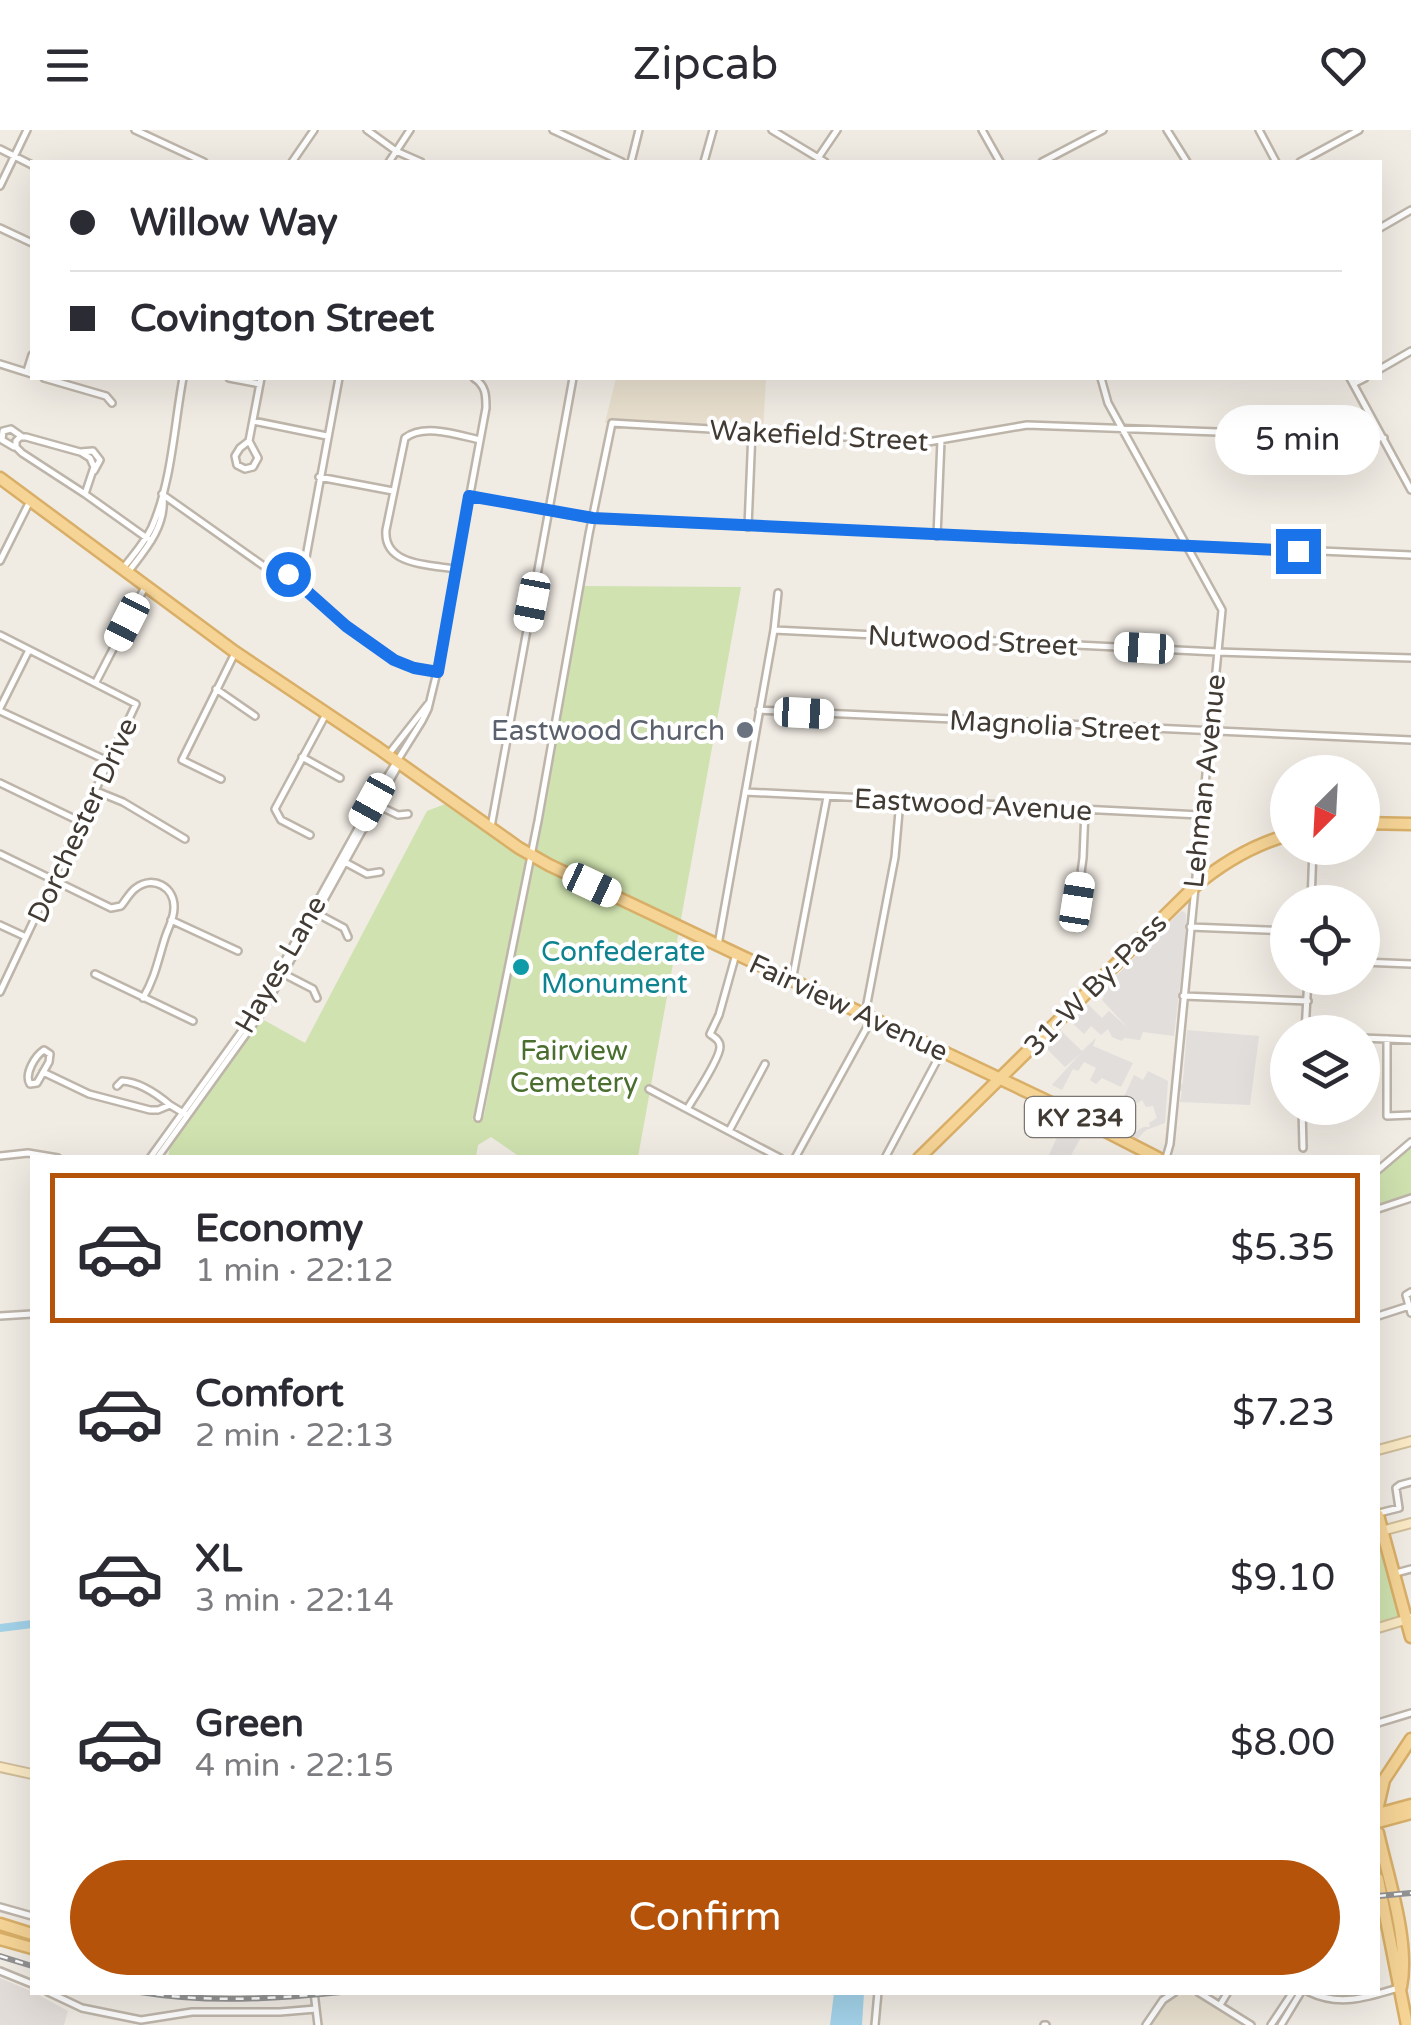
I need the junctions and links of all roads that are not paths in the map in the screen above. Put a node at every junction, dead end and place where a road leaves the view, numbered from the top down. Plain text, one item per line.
1 (28, 130) edge
2 (135, 130) edge
3 (314, 130) edge
4 (366, 130) edge
5 (410, 130) edge
6 (553, 130) edge
7 (638, 130) edge
8 (712, 130) edge
9 (772, 130) edge
10 (837, 130) edge
11 (982, 130) edge
12 (1103, 130) edge
13 (1167, 130) edge
14 (1259, 130) edge
15 (1359, 130) edge
16 (0, 149) edge
17 (396, 151) junction
18 (14, 156) junction
19 (200, 160) edge
20 (293, 160) edge
21 (390, 160) edge
22 (416, 160) edge
23 (618, 160) edge
24 (631, 160) edge
25 (704, 160) edge
26 (822, 160) edge
27 (999, 160) edge
28 (1046, 160) edge
29 (1186, 160) edge
30 (1275, 160) edge
31 (1304, 160) edge
32 (30, 164) edge
33 (0, 186) edge
34 (1411, 210) edge
35 (1382, 227) edge
36 (0, 228) edge
37 (30, 242) edge
38 (1411, 351) edge
39 (0, 364) edge
40 (1382, 368) edge
41 (30, 373) edge
42 (51, 380) edge
43 (184, 380) edge
44 (338, 380) edge
45 (476, 380) edge
46 (572, 380) edge
47 (1103, 380) edge
48 (261, 381) edge
49 (1352, 381) edge
50 (112, 403) dead end
51 (253, 421) junction
52 (1122, 429) junction
53 (752, 431) junction
54 (22, 436) junction
55 (327, 436) junction
56 (1384, 438) junction
57 (480, 440) junction
58 (941, 440) junction
59 (248, 441) junction
60 (16, 448) junction
61 (319, 476) junction
62 (0, 478) edge
63 (1411, 490) edge
64 (393, 492) junction
65 (85, 494) junction
66 (162, 494) junction
67 (469, 496) junction
68 (30, 501) junction
69 (550, 511) junction
70 (593, 518) junction
71 (748, 527) junction
72 (937, 536) junction
73 (148, 539) junction
74 (1186, 546) junction
75 (1411, 556) edge
76 (0, 561) edge
77 (305, 565) junction
78 (456, 569) junction
79 (125, 571) junction
80 (282, 576) junction
81 (146, 588) junction
82 (305, 589) junction
83 (778, 593) dead end
84 (774, 630) junction
85 (0, 635) edge
86 (29, 650) junction
87 (235, 652) junction
88 (1218, 652) junction
89 (1411, 658) edge
90 (438, 672) junction
91 (96, 682) junction
92 (216, 689) junction
93 (0, 710) edge
94 (759, 710) junction
95 (327, 714) junction
96 (256, 716) dead end
97 (1210, 732) junction
98 (1411, 740) edge
99 (302, 758) junction
100 (394, 760) junction
101 (110, 762) junction
102 (340, 778) dead end
103 (221, 779) dead end
104 (0, 783) edge
105 (96, 791) junction
106 (745, 792) junction
107 (827, 797) junction
108 (900, 800) junction
109 (374, 804) junction
110 (1085, 810) junction
111 (408, 814) dead end
112 (1200, 816) junction
113 (81, 822) junction
114 (1380, 823) edge
115 (1411, 824) edge
116 (490, 828) junction
117 (310, 835) dead end
118 (185, 839) dead end
119 (1270, 842) edge
120 (0, 854) edge
121 (531, 855) junction
122 (343, 861) junction
123 (380, 872) dead end
124 (52, 879) junction
125 (1194, 887) junction
126 (1077, 902) dead end
127 (314, 912) junction
128 (172, 920) junction
129 (0, 924) edge
130 (1190, 927) junction
131 (1270, 929) edge
132 (26, 937) junction
133 (348, 938) dead end
134 (718, 945) junction
135 (238, 951) dead end
136 (736, 954) junction
137 (1380, 963) edge
138 (1411, 964) edge
139 (281, 972) junction
140 (95, 974) dead end
141 (792, 980) junction
142 (0, 991) edge
143 (1308, 995) edge
144 (1183, 996) junction
145 (143, 998) junction
146 (317, 998) dead end
147 (1308, 1001) junction
148 (1307, 1015) edge
149 (868, 1016) junction
150 (193, 1020) dead end
151 (1380, 1039) edge
152 (1387, 1039) junction
153 (1411, 1040) edge
154 (942, 1051) junction
155 (764, 1064) dead end
156 (43, 1072) junction
157 (1000, 1079) junction
158 (117, 1086) dead end
159 (650, 1089) dead end
160 (170, 1105) junction
161 (687, 1109) junction
162 (185, 1114) junction
163 (1411, 1115) edge
164 (478, 1118) dead end
165 (1302, 1125) edge
166 (728, 1130) junction
167 (1411, 1142) edge
168 (1302, 1148) dead end
169 (40, 1155) edge
170 (156, 1155) edge
171 (774, 1155) edge
172 (797, 1155) edge
173 (887, 1155) edge
174 (923, 1155) edge
175 (1152, 1155) edge
176 (1167, 1155) edge
177 (0, 1156) edge
178 (1380, 1168) edge
179 (1411, 1198) edge
180 (1380, 1208) edge
181 (1411, 1292) edge
182 (1410, 1310) edge
183 (30, 1314) edge
184 (0, 1316) edge
185 (1380, 1316) edge
186 (1411, 1441) edge
187 (1380, 1449) edge
188 (1411, 1482) edge
189 (1380, 1513) edge
190 (1411, 1523) edge
191 (1380, 1532) edge
192 (1411, 1569) edge
193 (1394, 1574) junction
194 (1409, 1619) edge
195 (1380, 1627) edge
196 (1411, 1637) edge
197 (1411, 1713) edge
198 (1380, 1722) edge
199 (1411, 1739) edge
200 (0, 1766) edge
201 (30, 1774) edge
202 (1380, 1797) edge
203 (1411, 1805) edge
204 (1411, 1813) edge
205 (1380, 1817) edge
206 (1380, 1818) edge
207 (1380, 1847) edge
208 (1380, 1884) edge
209 (1388, 1902) junction
210 (0, 1906) edge
211 (22, 1913) junction
212 (30, 1915) edge
213 (0, 1924) edge
214 (17, 1929) junction
215 (30, 1933) edge
216 (0, 1939) edge
217 (14, 1943) junction
218 (30, 1947) edge
219 (0, 1971) edge
220 (30, 1983) edge
221 (1406, 1986) edge
222 (1380, 1992) edge
223 (52, 1995) edge
224 (314, 1995) edge
225 (878, 1995) edge
226 (1170, 1995) edge
227 (1203, 1995) edge
228 (1226, 1995) edge
229 (1291, 1995) edge
230 (1299, 1995) edge
231 (1316, 1995) edge
232 (1369, 1995) edge
233 (1220, 2005) junction
234 (316, 2009) junction
235 (318, 2025) edge
236 (876, 2025) edge
237 (1146, 2025) edge
238 (1251, 2025) edge
239 (1271, 2025) edge
240 (1281, 2025) edge
241 (1407, 2025) edge

1 - 18 street
2 - 19 street
3 - 20 street
4 - 17 street
5 - 17 street
6 - 23 street
7 - 24 street
8 - 25 street
9 - 26 street
10 - 26 street
11 - 27 street
12 - 28 street
13 - 29 street
14 - 30 street
15 - 31 street
16 - 18 street
17 - 21 street
17 - 22 street
18 - 32 street
18 - 33 street
34 - 35 street
36 - 37 street
38 - 40 street
39 - 41 street
42 - 50 street
43 - 66 street
44 - 55 street
45 - 57 street
46 - 69 street
47 - 52 street, Lehman Avenue
48 - 51 street
49 - 56 street
51 - 55 street
51 - 59 street
52 - 56 street, Wakefield Street
52 - 58 street, Wakefield Street
52 - 74 street, Lehman Avenue
53 - 58 street, Wakefield Street
53 - 70 street, Wakefield Street
53 - 71 street
54 - 60 street
54 - 60 street
54 - 65 street
55 - 61 street
56 - 63 street
57 - 64 street
57 - 67 street
58 - 72 street
59 - 59 street
60 - 65 street
61 - 64 street
61 - 77 street
62 - 68 main road, Fairview Avenue / KY 234
64 - 78 street
65 - 73 street
66 - 73 street
66 - 80 street
67 - 69 street
67 - 78 street
68 - 76 street
68 - 79 main road, Fairview Avenue / KY 234
69 - 70 street
69 - 116 street
70 - 71 street
70 - 121 street
71 - 72 street
72 - 74 street
73 - 79 street
74 - 75 street
74 - 88 street, Lehman Avenue
77 - 80 street
77 - 82 street
78 - 90 street
79 - 81 main road, Fairview Avenue / KY 234
80 - 82 street
81 - 87 main road, Fairview Avenue / KY 234
81 - 91 street
82 - 90 street
83 - 84 street
84 - 88 street, Nutwood Street
84 - 94 street
85 - 86 street
86 - 91 street
86 - 93 street
87 - 92 street
87 - 95 main road, Fairview Avenue / KY 234
88 - 89 street, Nutwood Street
88 - 97 street, Lehman Avenue
90 - 100 street, Hayes Lane
91 - 101 street, Dorchester Drive
92 - 96 street
92 - 103 street
93 - 101 street
94 - 97 street, Magnolia Street
94 - 106 street
95 - 99 street
95 - 100 main road, Fairview Avenue / KY 234
97 - 98 street, Magnolia Street
97 - 112 street, Lehman Avenue
99 - 102 street
99 - 117 street
100 - 109 street, Hayes Lane
100 - 116 main road, Fairview Avenue / KY 234
101 - 105 street, Dorchester Drive
104 - 113 street
105 - 113 street, Dorchester Drive
105 - 118 street
106 - 107 street, Eastwood Avenue
106 - 134 street
107 - 108 street, Eastwood Avenue
107 - 141 street
108 - 110 street, Eastwood Avenue
108 - 149 street
109 - 111 street
109 - 122 street, Hayes Lane
110 - 112 street, Eastwood Avenue
110 - 126 street
112 - 125 street, Lehman Avenue
113 - 124 street, Dorchester Drive
114 - 115 main road
116 - 121 main road, Fairview Avenue / KY 234
119 - 125 main road, 31-W By-Pass
120 - 124 street
121 - 134 main road, Fairview Avenue / KY 234
121 - 164 street
122 - 123 street
122 - 127 street, Hayes Lane
124 - 128 street
124 - 132 street, Dorchester Drive
125 - 130 street, Lehman Avenue
125 - 157 main road, 31-W By-Pass
127 - 133 street
127 - 139 street, Hayes Lane
128 - 135 street
128 - 145 street
129 - 132 street
130 - 131 street
130 - 144 street, Lehman Avenue
132 - 142 street, Dorchester Drive
134 - 136 main road, Fairview Avenue / KY 234
136 - 141 main road, Fairview Avenue / KY 234
136 - 161 street
137 - 138 street
139 - 146 street
139 - 162 street, Hayes Lane
140 - 145 street
141 - 149 main road, Fairview Avenue / KY 234
143 - 147 street
144 - 147 street
144 - 176 street, Lehman Avenue
145 - 150 street
147 - 148 street
149 - 154 main road, Fairview Avenue / KY 234
149 - 172 street
151 - 152 street
152 - 153 street
152 - 163 street
154 - 157 main road, Fairview Avenue / KY 234
154 - 173 street
155 - 166 street
156 - 156 street
156 - 160 street
157 - 174 main road, 31-W By-Pass
157 - 175 main road, Fairview Avenue / KY 234
158 - 160 street
159 - 161 street
160 - 162 street
161 - 166 street
162 - 170 street, Hayes Lane
165 - 168 street
166 - 171 street
167 - 178 street
169 - 177 street
179 - 180 street
181 - 182 street
182 - 185 street
183 - 184 street
186 - 187 street
188 - 189 street
190 - 191 street
191 - 193 main road
192 - 193 street
193 - 194 main road
194 - 195 street
194 - 196 main road
197 - 198 street
199 - 202 main road
200 - 201 street
203 - 205 main road
204 - 206 main road
207 - 209 main road
208 - 209 main road
209 - 221 main road
210 - 211 street
211 - 212 street
211 - 214 street
213 - 214 main road
214 - 215 main road
214 - 217 main road
216 - 217 main road
217 - 218 main road
219 - 220 street
221 - 222 street
221 - 241 main road
223 - 234 street
224 - 234 street
225 - 236 street
226 - 237 street
227 - 233 street
228 - 233 street
229 - 239 street
230 - 240 street
231 - 232 street
233 - 238 street
234 - 235 street

